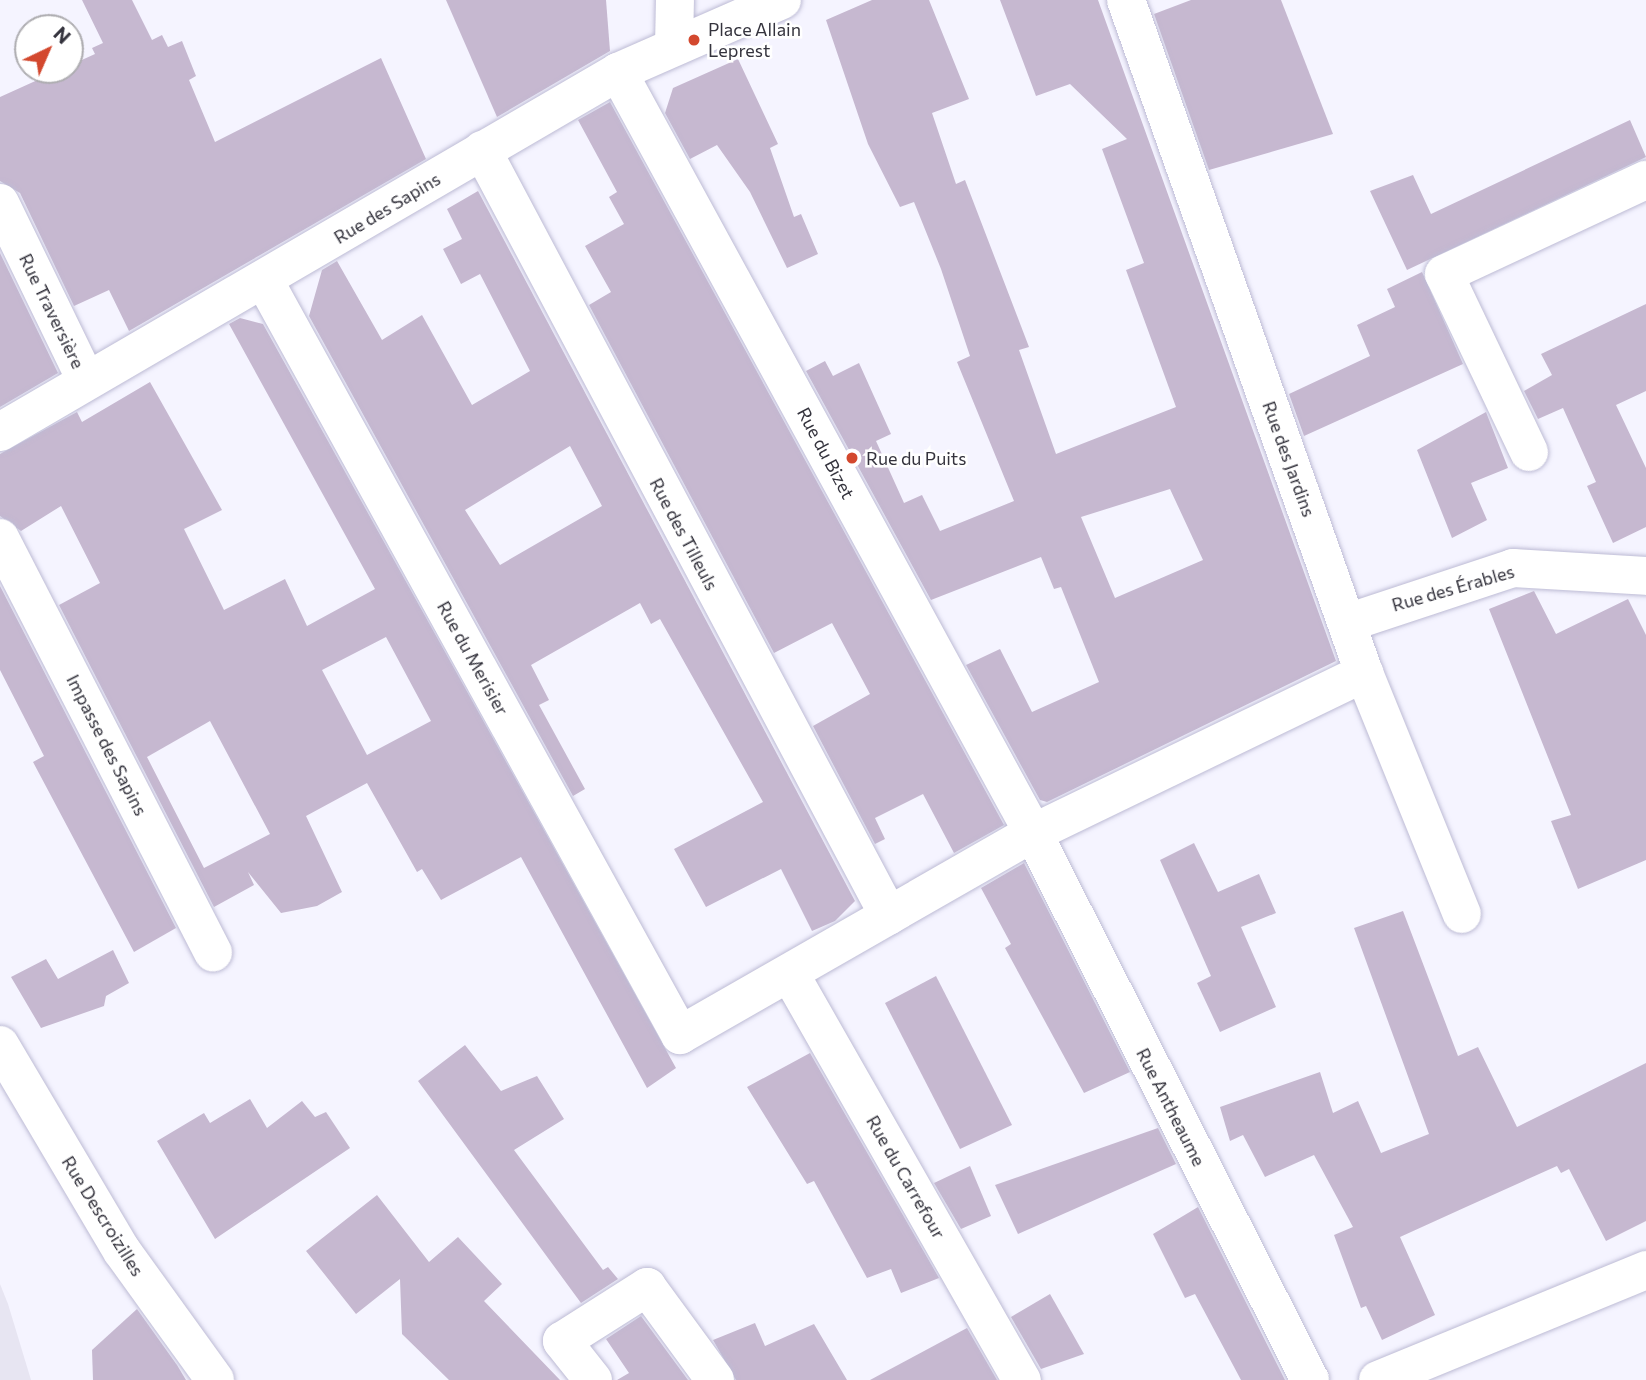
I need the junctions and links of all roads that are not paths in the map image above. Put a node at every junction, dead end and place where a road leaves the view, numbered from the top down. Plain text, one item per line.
1 (675, 0) edge
2 (782, 0) edge
3 (1126, 0) edge
4 (674, 46) junction
5 (618, 72) junction
6 (482, 150) junction
7 (1646, 180) edge
8 (0, 204) edge
9 (265, 282) junction
10 (86, 380) junction
11 (0, 432) edge
12 (1529, 452) dead end
13 (0, 537) edge
14 (1646, 576) edge
15 (1347, 623) junction
16 (1364, 673) junction
17 (1033, 833) junction
18 (1462, 914) dead end
19 (889, 916) junction
20 (213, 952) dead end
21 (790, 974) junction
22 (0, 1045) edge
23 (1646, 1270) edge
24 (215, 1380) edge
25 (593, 1380) edge
26 (715, 1380) edge
27 (1022, 1380) edge
28 (1310, 1380) edge
29 (1378, 1380) edge

1 - 4 street
2 - 4 street, Rue des Sapins
3 - 15 street, Rue des Jardins
4 - 5 street, Rue des Sapins
5 - 6 street, Rue des Sapins
5 - 17 street, Rue du Bizet
6 - 9 street, Rue des Sapins
6 - 19 street, Rue des Tilleuls
7 - 12 street
8 - 10 street, Rue Traversière
9 - 10 street, Rue des Sapins
9 - 21 street, Rue du Merisier
10 - 11 street, Rue des Sapins
13 - 20 street, Impasse des Sapins
14 - 15 street, Rue des Érables
15 - 16 street, Rue des Jardins
16 - 17 street
16 - 18 street, Rue des Jardins
17 - 19 street
17 - 28 street, Rue Antheaume
19 - 21 street
21 - 27 street, Rue du Carrefour
22 - 24 street, Rue Descroizilles
23 - 29 street
25 - 26 street

